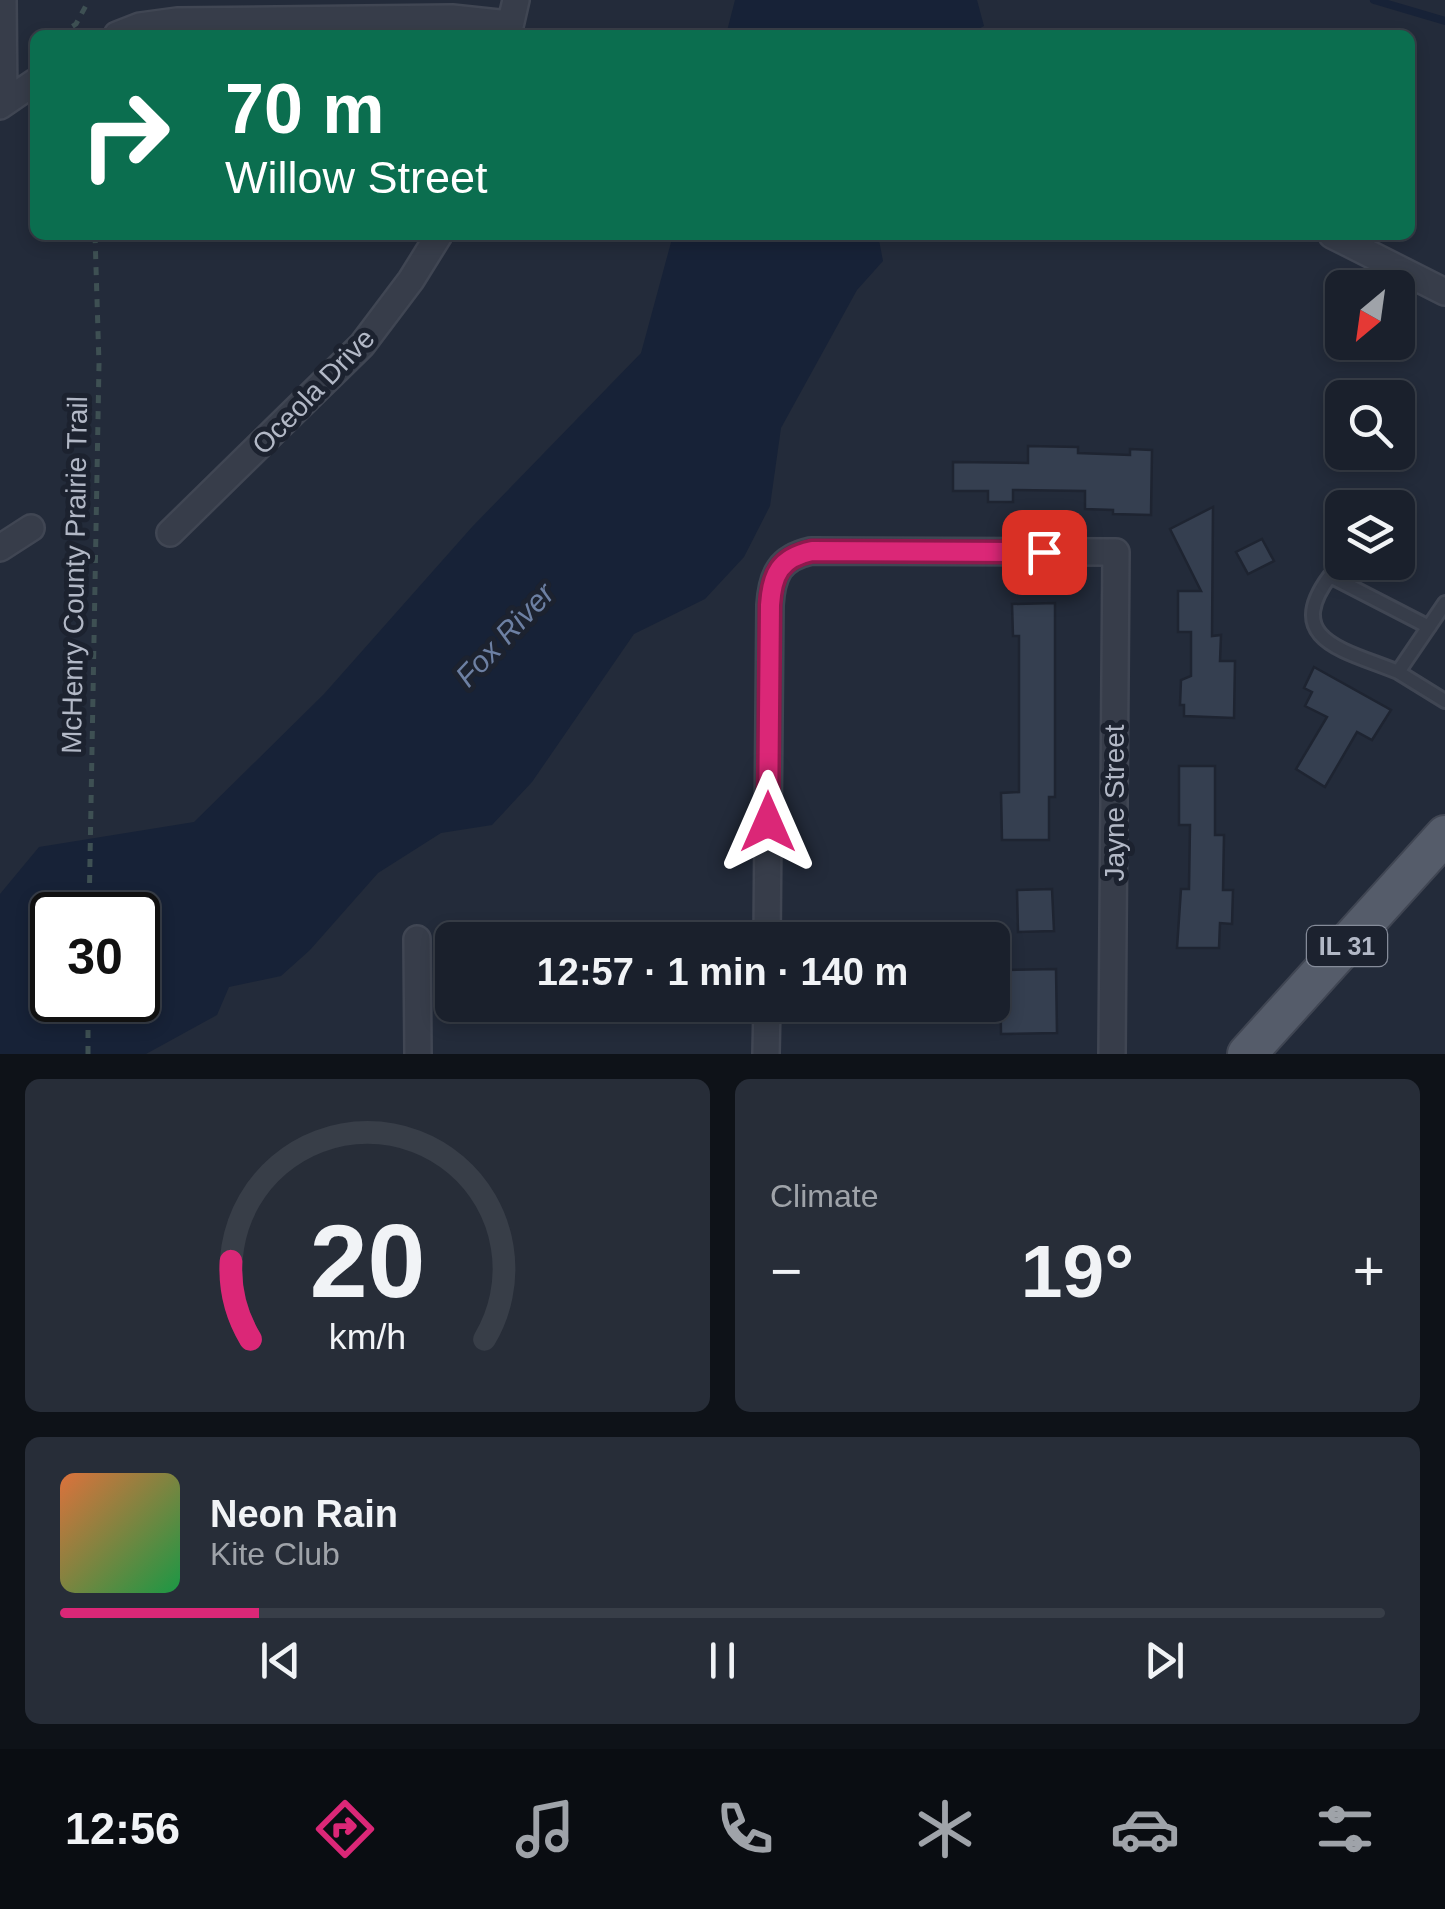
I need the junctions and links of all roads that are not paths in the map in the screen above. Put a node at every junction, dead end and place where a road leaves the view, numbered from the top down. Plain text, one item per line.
1 (3, 0) edge
2 (511, 20) edge
3 (130, 30) edge
4 (30, 85) edge
5 (2, 104) edge
6 (436, 240) edge
7 (1342, 240) edge
8 (1445, 292) edge
9 (32, 528) dead end
10 (170, 533) dead end
11 (0, 548) edge
12 (1445, 603) edge
13 (1429, 626) junction
14 (1398, 672) junction
15 (1445, 701) edge
16 (1445, 835) edge
17 (768, 922) edge
18 (417, 939) dead end
19 (767, 1022) edge
20 (418, 1054) edge
21 (766, 1054) edge
22 (1112, 1054) edge
23 (1246, 1054) edge

1 - 5 street
2 - 3 street
4 - 5 street
6 - 10 street, Oceola Drive
7 - 8 street
9 - 11 street
12 - 13 lane
13 - 14 lane
13 - 14 lane
14 - 15 lane
16 - 23 main road, IL 31
17 - 22 street, Jayne Street
18 - 20 street
19 - 21 street

